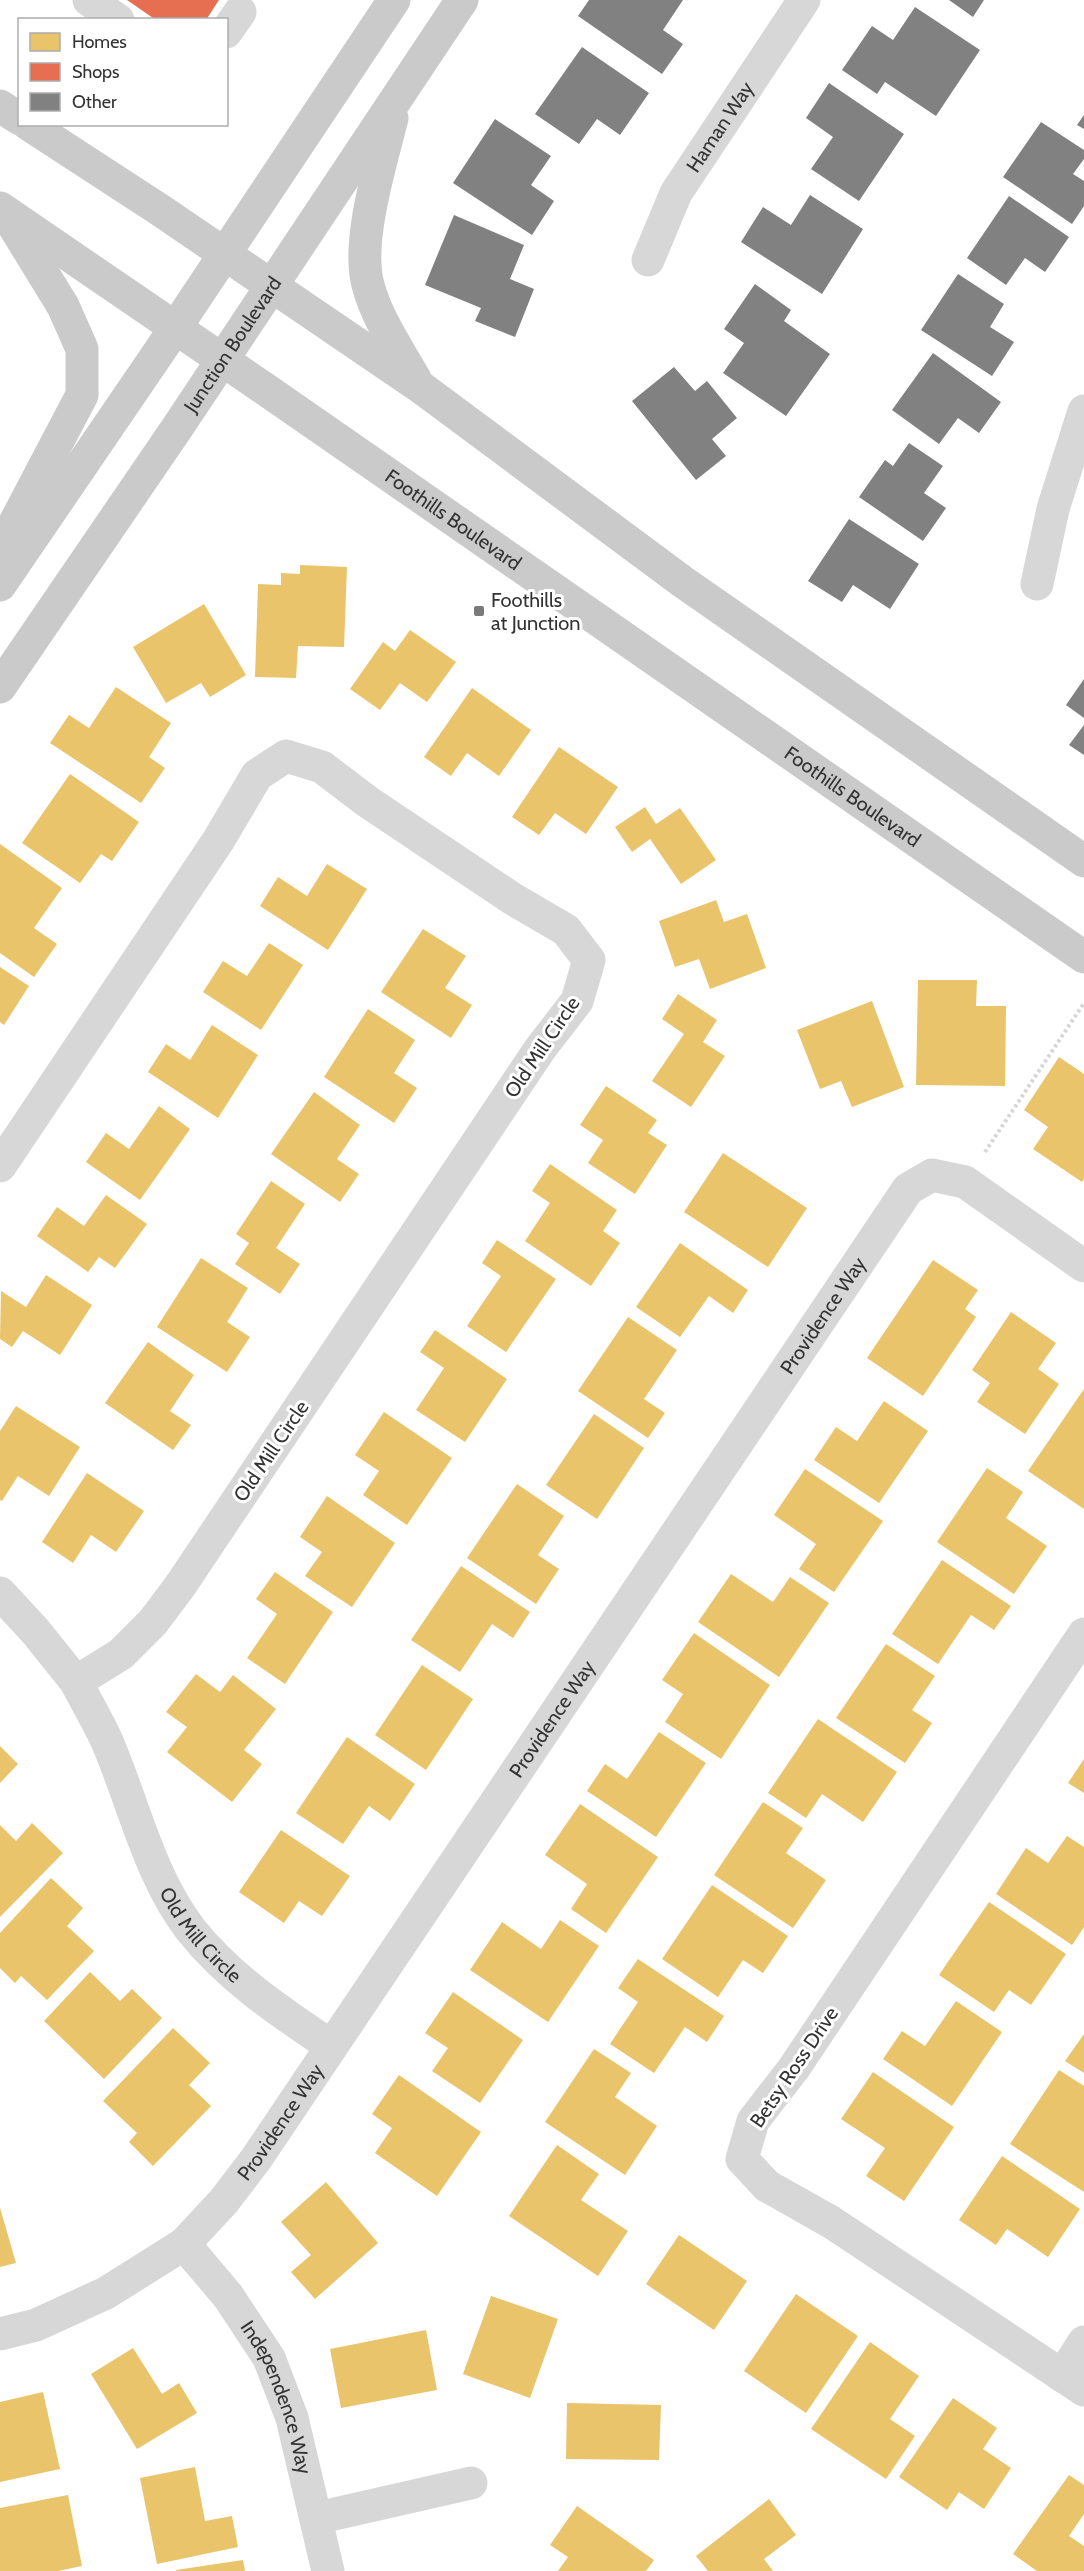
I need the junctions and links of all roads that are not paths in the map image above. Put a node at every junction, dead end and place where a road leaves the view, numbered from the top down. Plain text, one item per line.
1 (89, 0) edge
2 (394, 0) edge
3 (462, 0) edge
4 (804, 0) edge
5 (115, 18) edge
6 (396, 99) junction
7 (0, 106) edge
8 (18, 118) edge
9 (31, 126) edge
10 (3, 210) edge
11 (225, 254) junction
12 (648, 260) dead end
13 (272, 286) junction
14 (176, 327) junction
15 (223, 360) junction
16 (419, 386) junction
17 (1084, 411) edge
18 (0, 551) edge
19 (1036, 584) dead end
20 (0, 585) edge
21 (0, 687) edge
22 (1084, 861) edge
23 (1084, 957) edge
24 (0, 1166) edge
25 (1084, 1266) edge
26 (0, 1593) edge
27 (1084, 1634) edge
28 (76, 1682) junction
29 (332, 2046) junction
30 (184, 2244) junction
31 (0, 2334) edge
32 (1084, 2342) edge
33 (1073, 2383) edge
34 (471, 2483) dead end
35 (316, 2518) junction
36 (328, 2571) edge

1 - 5 street
2 - 11 main road
3 - 6 main road, Junction Boulevard
4 - 12 street, Haman Way
6 - 13 main road, Junction Boulevard
6 - 16 main road
7 - 8 main road
9 - 11 main road
10 - 14 main road, Foothills Boulevard
10 - 18 main road
11 - 13 main road
11 - 14 main road
13 - 15 main road, Junction Boulevard
13 - 16 main road
14 - 15 main road, Foothills Boulevard
14 - 20 main road
15 - 21 main road, Junction Boulevard
15 - 23 main road, Foothills Boulevard
16 - 22 main road
17 - 19 street
24 - 28 street, Old Mill Circle
25 - 29 street, Providence Way
26 - 28 street, Old Mill Circle
27 - 33 street, Betsy Ross Drive
28 - 29 street, Old Mill Circle
29 - 30 street, Providence Way
30 - 31 street, Providence Way
30 - 35 street, Independence Way
32 - 33 street
34 - 35 street
35 - 36 street, Independence Way

